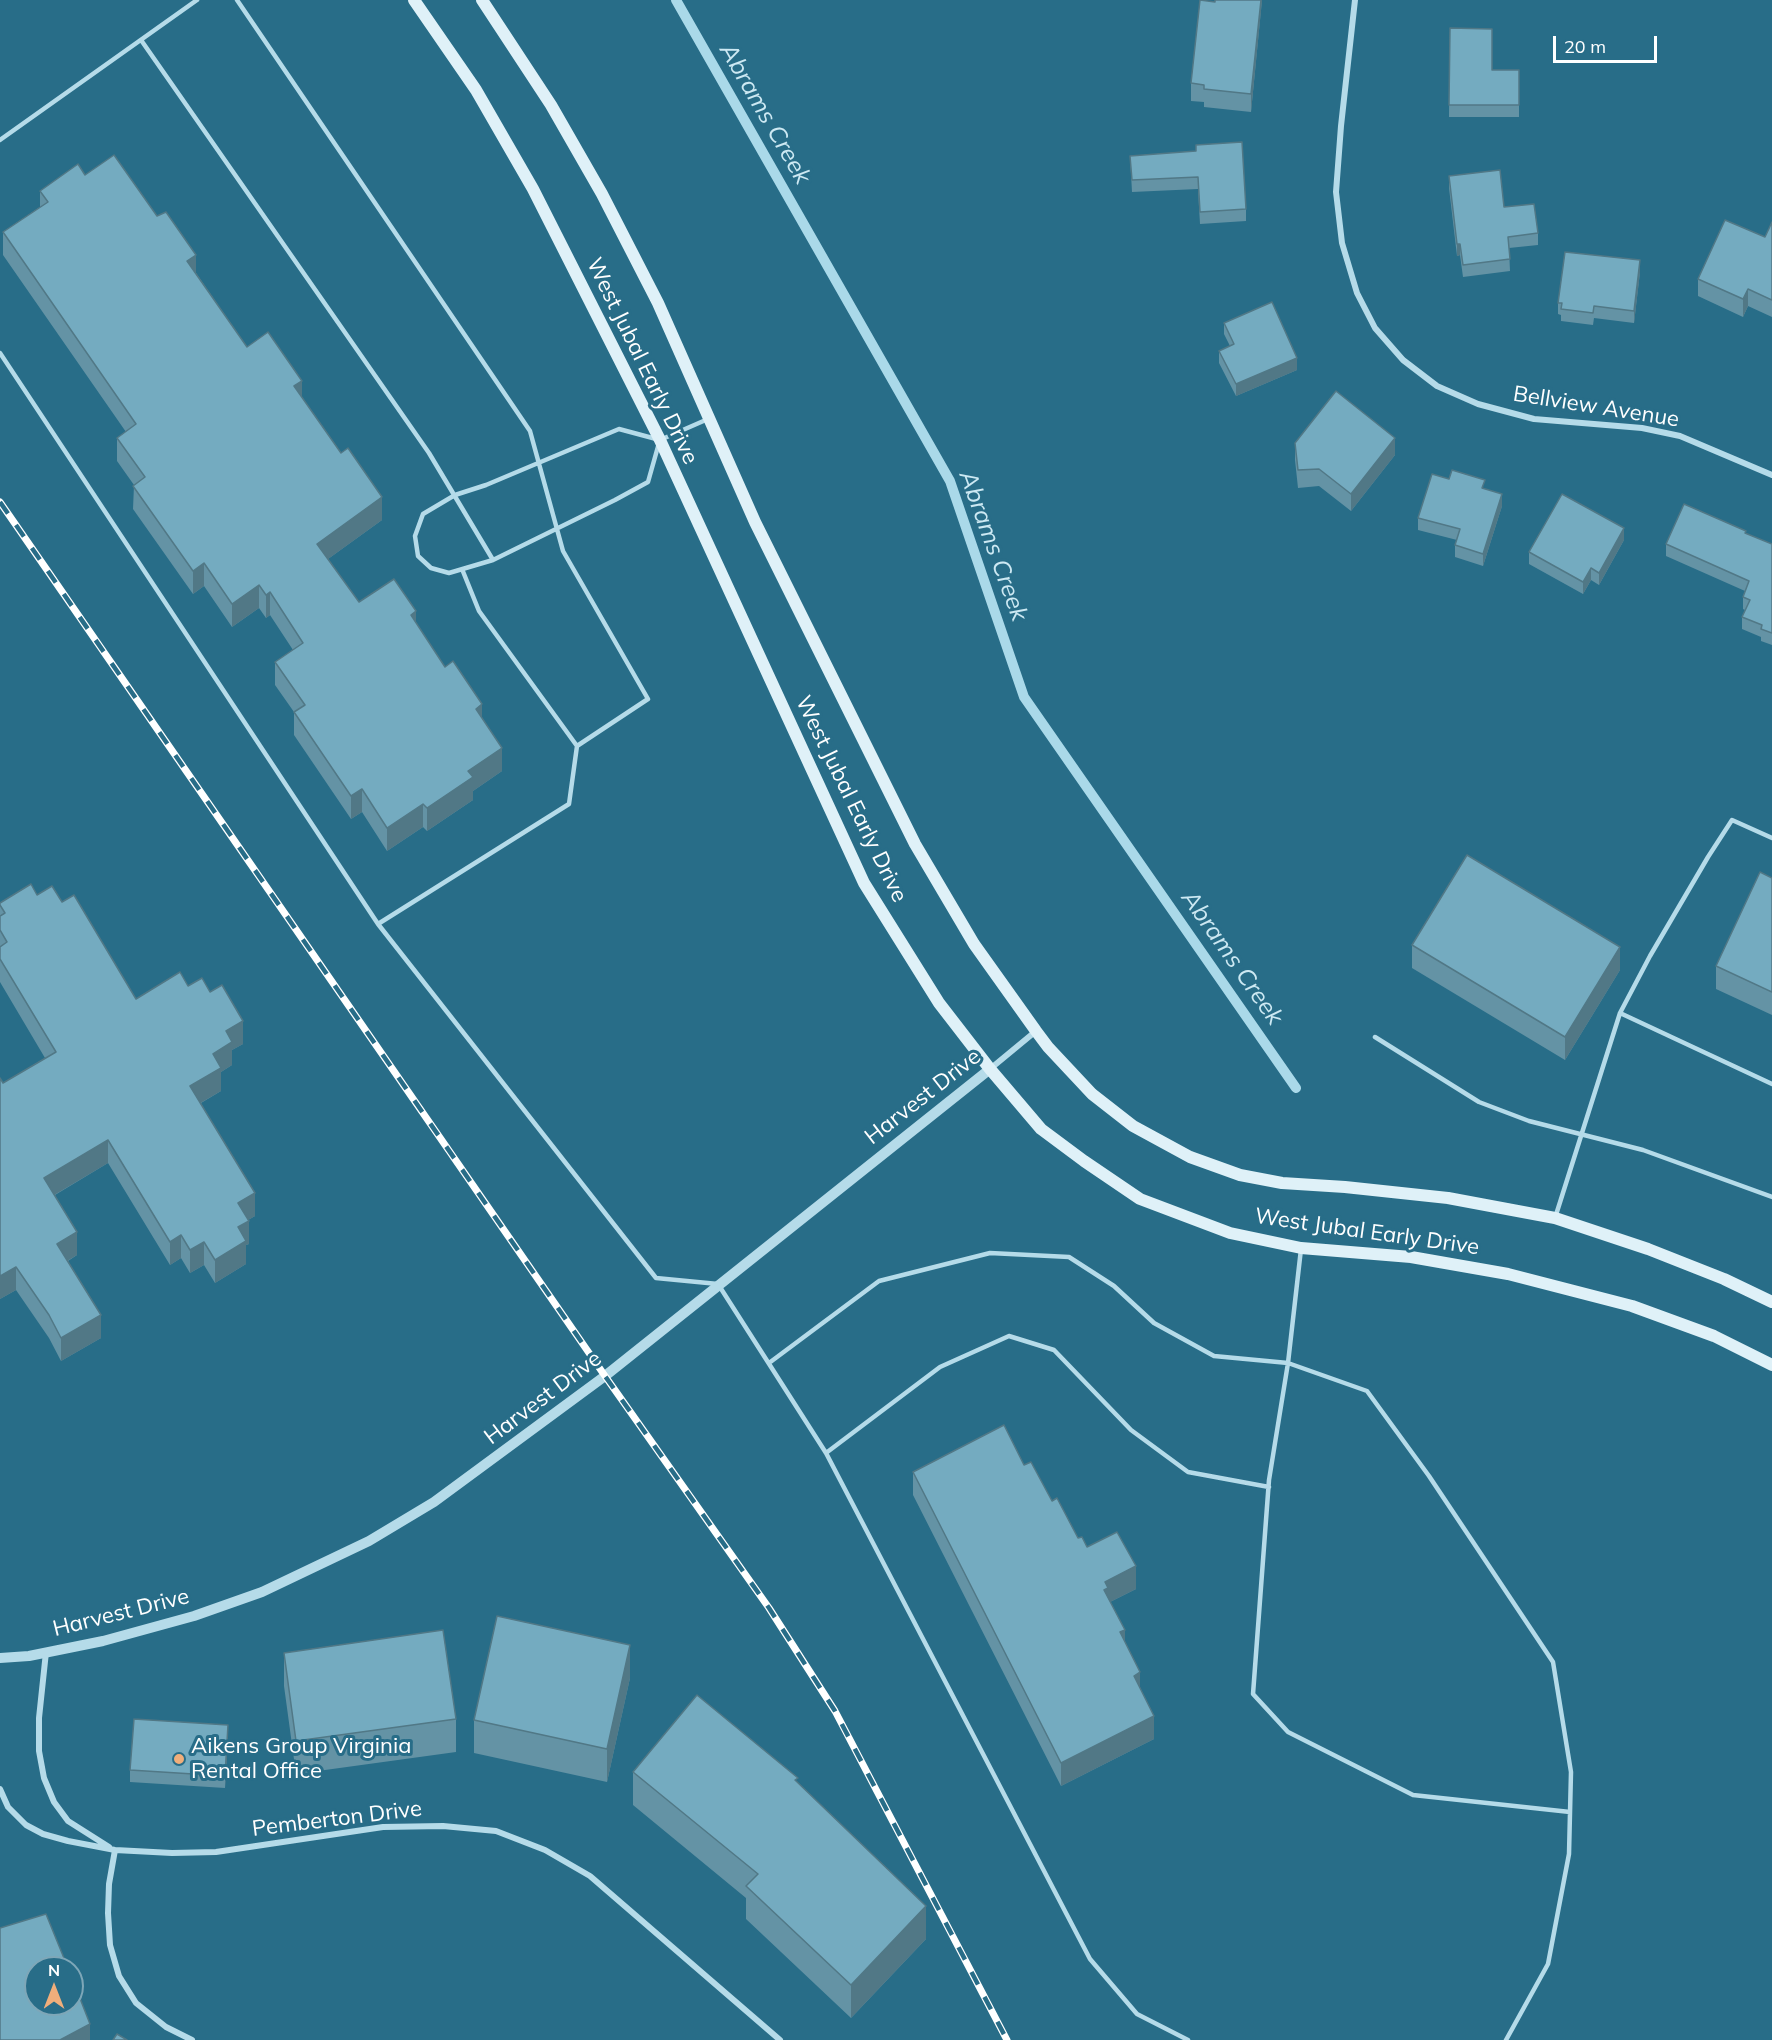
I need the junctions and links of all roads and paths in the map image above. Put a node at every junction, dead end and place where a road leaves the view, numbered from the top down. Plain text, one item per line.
1 (197, 0) edge
2 (237, 0) edge
3 (414, 0) edge
4 (483, 0) edge
5 (1355, 0) edge
6 (141, 40) junction
7 (0, 140) edge
8 (0, 353) edge
9 (710, 418) junction
10 (660, 440) junction
11 (540, 462) junction
12 (1772, 475) edge
13 (455, 495) junction
14 (557, 529) junction
15 (493, 561) junction
16 (462, 569) junction
17 (577, 746) junction
18 (1772, 838) edge
19 (378, 924) junction
20 (1620, 1012) junction
21 (1036, 1031) junction
22 (1375, 1037) dead end
23 (990, 1069) junction
24 (1772, 1084) edge
25 (1582, 1134) junction
26 (1772, 1197) edge
27 (1555, 1218) junction
28 (1301, 1248) junction
29 (718, 1284) junction
30 (1772, 1302) edge
31 (769, 1363) junction
32 (1288, 1363) junction
33 (1772, 1365) edge
34 (826, 1453) junction
35 (1269, 1487) junction
36 (46, 1652) junction
37 (0, 1658) edge
38 (0, 1790) edge
39 (1570, 1812) junction
40 (115, 1850) junction
41 (192, 2040) edge
42 (780, 2040) edge
43 (1188, 2040) edge
44 (1506, 2040) edge

1 - 6 lane
2 - 11 lane
3 - 10 main road, West Jubal Early Drive
4 - 9 main road, West Jubal Early Drive
5 - 12 street, Bellview Avenue
6 - 7 lane
6 - 13 lane
8 - 19 lane
9 - 10 lane
9 - 21 main road, West Jubal Early Drive
10 - 11 lane
10 - 14 lane
10 - 23 main road, West Jubal Early Drive
11 - 13 lane
11 - 14 lane
13 - 15 lane
13 - 16 lane
14 - 15 lane
14 - 17 lane
15 - 16 lane
16 - 17 lane
17 - 19 lane
18 - 20 lane
19 - 29 lane
20 - 24 lane
20 - 25 lane
21 - 23 street, Harvest Drive
21 - 27 main road, West Jubal Early Drive
22 - 25 lane
23 - 28 main road, West Jubal Early Drive
23 - 29 street, Harvest Drive
25 - 26 lane
25 - 27 lane
27 - 30 main road, West Jubal Early Drive
28 - 32 lane
28 - 33 main road, West Jubal Early Drive
29 - 31 lane
29 - 36 street, Harvest Drive
31 - 32 lane
31 - 34 lane
32 - 35 lane
32 - 39 lane
34 - 35 lane
34 - 43 lane
35 - 39 lane
36 - 37 street, Harvest Drive
36 - 40 street, Pemberton Drive
38 - 40 street, Pemberton Drive
39 - 44 lane
40 - 41 street
40 - 42 street, Pemberton Drive

